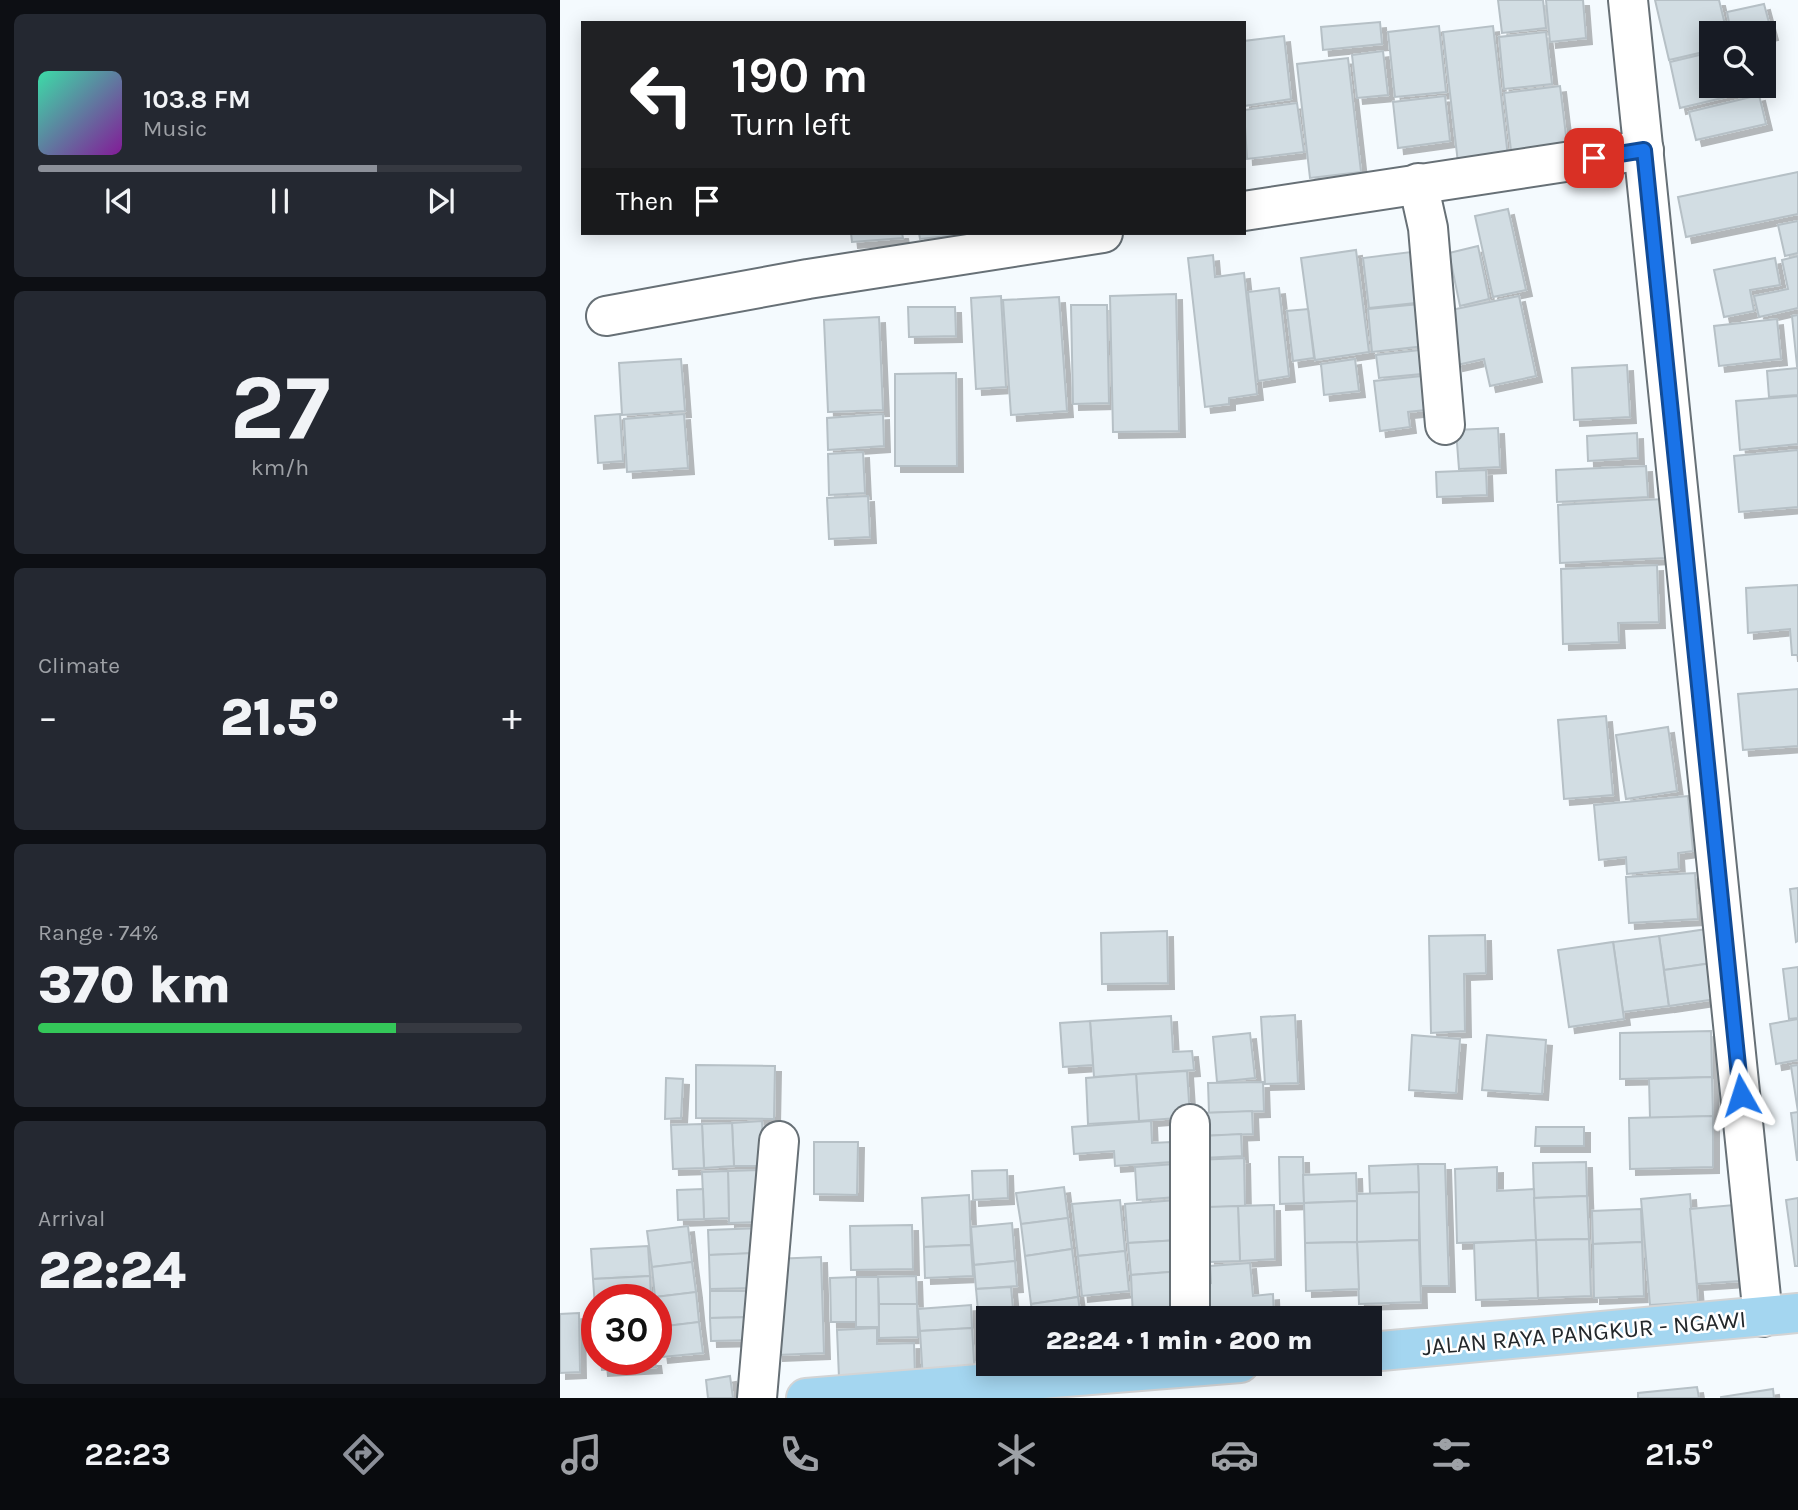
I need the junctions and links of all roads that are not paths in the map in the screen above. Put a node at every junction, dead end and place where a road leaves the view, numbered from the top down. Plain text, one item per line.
1 (1628, 0) edge
2 (1644, 150) junction
3 (1418, 183) junction
4 (1246, 211) edge
5 (1090, 235) edge
6 (606, 316) dead end
7 (1445, 425) dead end
8 (1190, 1124) dead end
9 (779, 1141) dead end
10 (1190, 1306) edge
11 (1781, 1315) edge
12 (1382, 1351) edge
13 (1062, 1376) edge
14 (757, 1398) edge
15 (806, 1398) edge

1 - 2 street
2 - 3 street
2 - 11 street
3 - 4 street
3 - 7 street
5 - 6 street
8 - 10 street
9 - 14 street
11 - 12 main road, JALAN RAYA PANGKUR - NGAWI
13 - 15 main road

